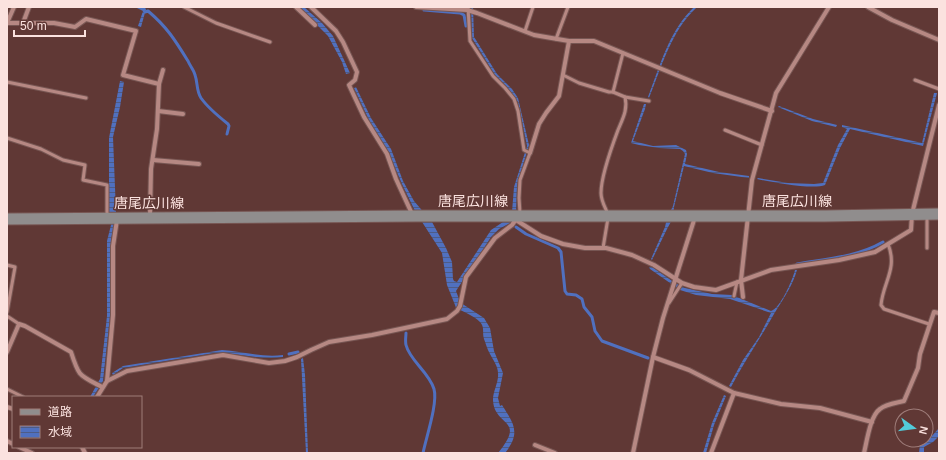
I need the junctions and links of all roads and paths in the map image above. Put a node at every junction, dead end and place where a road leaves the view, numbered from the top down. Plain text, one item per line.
1 (14, 7) edge
2 (29, 7) edge
3 (184, 7) edge
4 (296, 7) edge
5 (310, 7) edge
6 (416, 7) edge
7 (431, 7) edge
8 (533, 7) edge
9 (568, 7) edge
10 (829, 7) edge
11 (868, 7) edge
12 (467, 9) edge
13 (474, 9) edge
14 (7, 23) edge
15 (23, 23) junction
16 (315, 25) dead end
17 (525, 31) junction
18 (556, 40) junction
19 (939, 40) edge
20 (568, 41) junction
21 (270, 42) dead end
22 (623, 53) junction
23 (163, 70) dead end
24 (563, 75) junction
25 (915, 80) dead end
26 (7, 82) edge
27 (159, 84) junction
28 (939, 89) edge
29 (613, 92) junction
30 (625, 96) junction
31 (86, 98) dead end
32 (649, 101) dead end
33 (939, 105) edge
34 (158, 111) junction
35 (772, 111) junction
36 (183, 114) dead end
37 (725, 130) dead end
38 (7, 138) edge
39 (762, 144) junction
40 (530, 153) junction
41 (153, 160) junction
42 (199, 164) dead end
43 (912, 214) junction
44 (927, 214) junction
45 (939, 214) edge
46 (419, 216) junction
47 (609, 216) junction
48 (747, 216) junction
49 (515, 217) junction
50 (695, 217) junction
51 (112, 218) junction
52 (150, 218) junction
53 (7, 220) edge
54 (887, 244) junction
55 (603, 248) junction
56 (927, 248) dead end
57 (7, 265) edge
58 (674, 280) junction
59 (739, 281) junction
60 (681, 284) junction
61 (734, 296) dead end
62 (743, 297) dead end
63 (665, 309) junction
64 (7, 312) edge
65 (939, 313) edge
66 (7, 316) edge
67 (19, 324) junction
68 (930, 324) junction
69 (7, 352) edge
70 (653, 357) junction
71 (107, 381) junction
72 (102, 387) junction
73 (7, 390) edge
74 (734, 393) junction
75 (22, 396) edge
76 (98, 396) edge
77 (872, 422) junction
78 (535, 445) dead end
79 (21, 448) edge
80 (32, 453) edge
81 (555, 453) edge
82 (633, 453) edge
83 (711, 453) edge
84 (864, 453) edge

1 - 14 street
2 - 15 street
3 - 21 lane
4 - 16 street
5 - 46 street
6 - 7 street
7 - 12 street
8 - 17 lane
9 - 18 lane
10 - 35 street
11 - 19 street
12 - 13 street
12 - 40 lane
13 - 17 street
14 - 15 street
15 - 27 street
17 - 18 street
18 - 20 street
20 - 22 street
20 - 24 street
22 - 29 lane
22 - 35 street
23 - 27 street
24 - 29 lane
24 - 40 street
25 - 28 lane
26 - 31 lane
27 - 34 street
29 - 30 lane
30 - 32 lane
30 - 47 lane
33 - 43 street
34 - 36 street
34 - 41 street
35 - 39 street
37 - 39 lane
38 - 51 lane
39 - 48 street
40 - 49 lane
41 - 42 street
41 - 52 street
43 - 44 main road, 唐尾広川線
43 - 48 main road, 唐尾広川線
43 - 54 street
44 - 45 main road, 唐尾広川線
44 - 56 lane
46 - 49 main road, 唐尾広川線
46 - 52 main road, 唐尾広川線
47 - 49 main road, 唐尾広川線
47 - 50 main road, 唐尾広川線
47 - 55 lane
48 - 50 main road, 唐尾広川線
48 - 59 street
49 - 55 street
49 - 71 street
50 - 58 street
51 - 52 main road, 唐尾広川線
51 - 53 main road, 唐尾広川線
51 - 71 street
54 - 59 street
54 - 68 lane
55 - 58 street
57 - 64 lane
58 - 60 street
58 - 63 street
59 - 60 street
59 - 61 lane
59 - 62 street
60 - 63 lane
63 - 70 street
65 - 68 street
66 - 67 lane
67 - 69 street
67 - 72 street
68 - 77 street
70 - 74 street
70 - 82 street
71 - 72 street
72 - 76 street
73 - 75 lane
74 - 77 street
74 - 83 street
77 - 84 street
78 - 81 street
79 - 80 street

